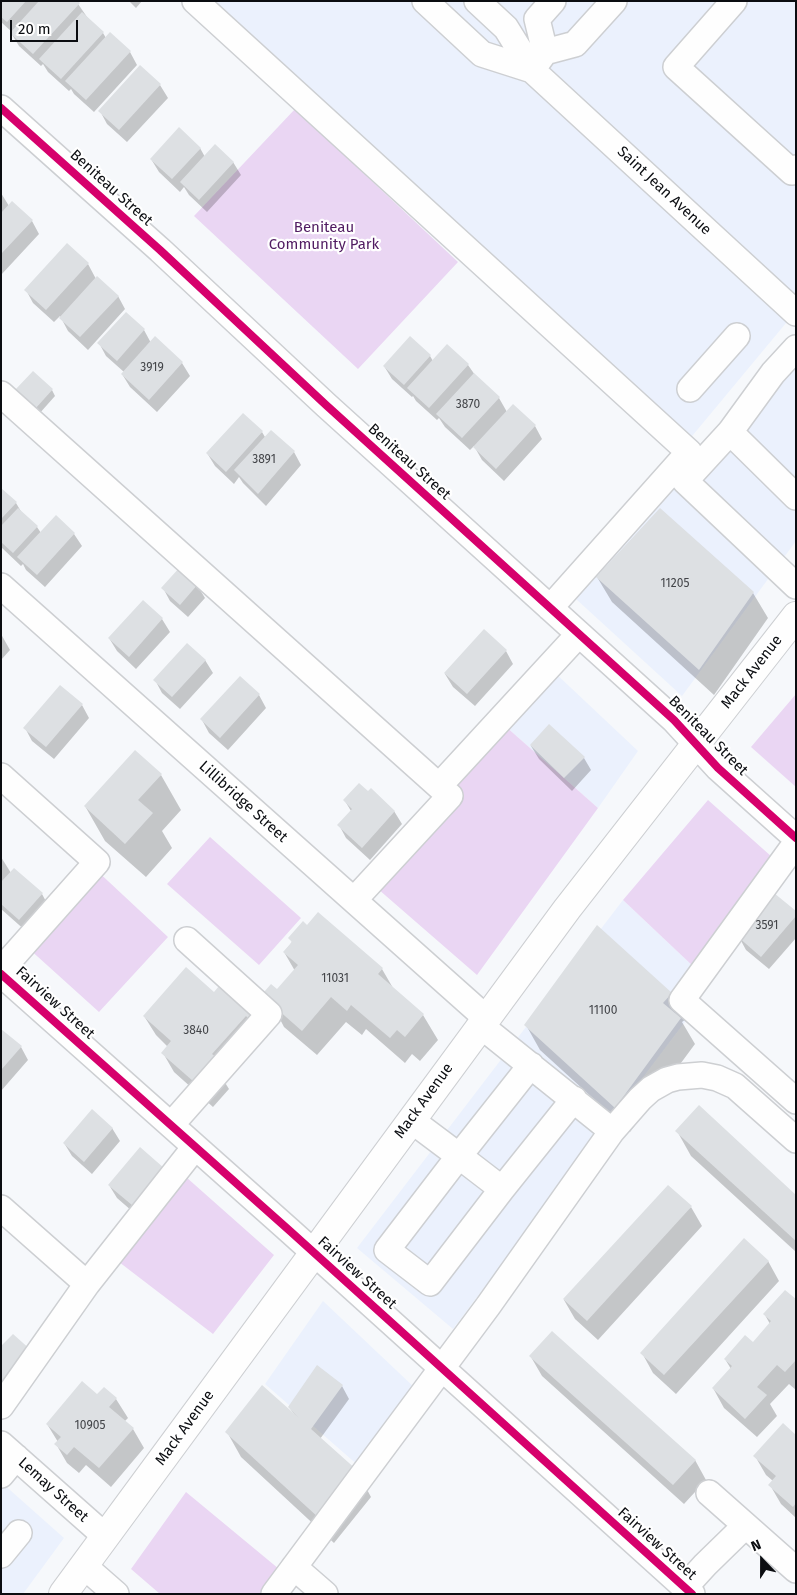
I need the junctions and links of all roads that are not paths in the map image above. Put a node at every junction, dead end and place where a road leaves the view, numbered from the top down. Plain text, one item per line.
1 (195, 1) edge
2 (425, 1) edge
3 (476, 1) edge
4 (553, 1) edge
5 (614, 1) edge
6 (734, 1) edge
7 (538, 61) junction
8 (1, 108) edge
9 (796, 168) edge
10 (796, 313) edge
11 (737, 336) dead end
12 (796, 348) edge
13 (690, 389) dead end
14 (1, 394) edge
15 (730, 432) junction
16 (696, 457) junction
17 (796, 497) edge
18 (1, 586) edge
19 (796, 586) edge
20 (550, 608) junction
21 (796, 616) edge
22 (579, 634) junction
23 (696, 744) junction
24 (1, 776) edge
25 (439, 786) junction
26 (796, 838) edge
27 (796, 843) edge
28 (354, 900) junction
29 (188, 940) dead end
30 (1, 970) edge
31 (1, 974) edge
32 (483, 1022) junction
33 (531, 1065) junction
34 (574, 1099) junction
35 (796, 1101) edge
36 (411, 1120) junction
37 (171, 1125) junction
38 (612, 1131) junction
39 (796, 1140) edge
40 (195, 1146) junction
41 (459, 1156) junction
42 (502, 1189) junction
43 (1, 1208) edge
44 (314, 1252) junction
45 (86, 1284) junction
46 (442, 1368) junction
47 (1, 1406) edge
48 (6, 1458) edge
49 (709, 1493) dead end
50 (746, 1526) junction
51 (19, 1533) dead end
52 (105, 1536) junction
53 (1, 1556) edge
54 (84, 1566) junction
55 (294, 1567) junction
56 (796, 1570) edge
57 (688, 1590) edge
58 (63, 1594) edge
59 (116, 1594) edge
60 (274, 1594) edge
61 (325, 1594) edge

1 - 16 street
2 - 7 street
3 - 7 street
4 - 7 street
5 - 7 street
6 - 9 street
7 - 10 street, Saint Jean Avenue
8 - 20 street, Beniteau Street
11 - 13 street
12 - 15 street
14 - 25 street
15 - 16 street
15 - 17 street
16 - 19 street
16 - 20 street
18 - 28 street, Lillibridge Street
20 - 22 street, Beniteau Street
21 - 23 main road, Mack Avenue
22 - 23 street, Beniteau Street
22 - 25 street
23 - 26 street, Beniteau Street
23 - 32 main road, Mack Avenue
24 - 30 street
25 - 28 street
27 - 35 street
28 - 32 street, Lillibridge Street
29 - 37 street
31 - 37 street, Fairview Street
32 - 33 street, Lillibridge Street
32 - 36 main road, Mack Avenue
33 - 34 street, Lillibridge Street
33 - 41 street
34 - 38 street, Lillibridge Street
34 - 42 street
36 - 41 street
36 - 44 main road, Mack Avenue
37 - 40 street, Fairview Street
38 - 39 street
38 - 46 street
40 - 44 street, Fairview Street
40 - 45 street
41 - 42 street
41 - 42 street
43 - 45 street
44 - 46 street, Fairview Street
44 - 52 main road, Mack Avenue
45 - 47 street
46 - 55 street
46 - 57 street, Fairview Street
48 - 52 street, Lemay Street
49 - 50 street
50 - 56 street
50 - 57 street
51 - 53 street
52 - 54 main road, Mack Avenue
54 - 58 main road, Mack Avenue
54 - 59 street
55 - 60 street
55 - 61 street

